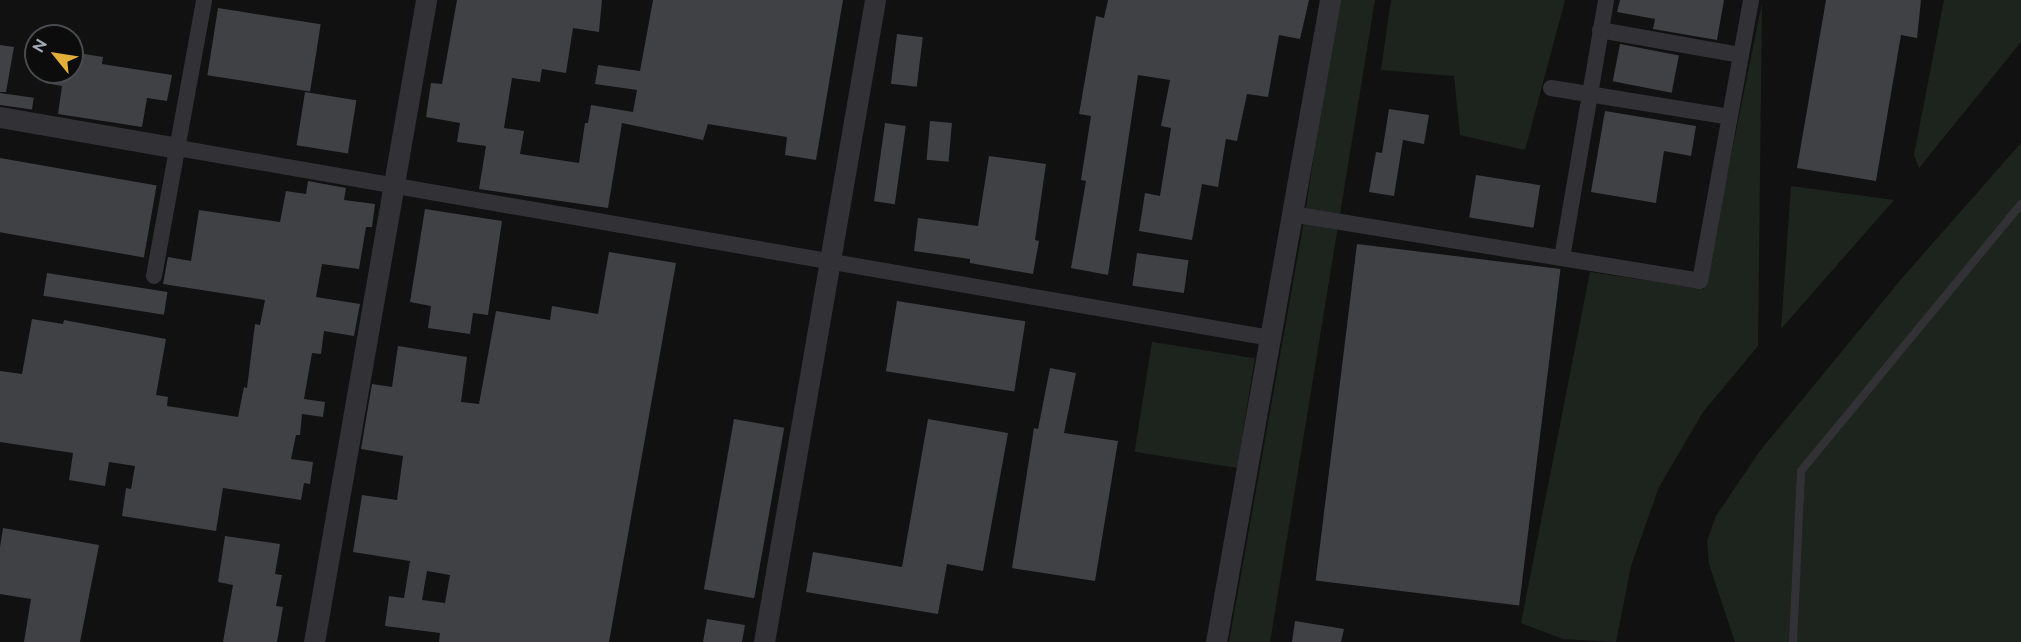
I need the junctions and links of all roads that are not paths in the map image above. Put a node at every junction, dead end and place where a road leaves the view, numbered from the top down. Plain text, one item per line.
1 (204, 0) edge
2 (426, 0) edge
3 (874, 0) edge
4 (1330, 0) edge
5 (1606, 0) edge
6 (1751, 0) edge
7 (1600, 30) junction
8 (1741, 55) junction
9 (1551, 88) dead end
10 (1588, 95) junction
11 (0, 117) edge
12 (1730, 117) junction
13 (178, 148) junction
14 (395, 187) junction
15 (2021, 204) edge
16 (1292, 214) junction
17 (1562, 258) junction
18 (829, 262) junction
19 (154, 276) dead end
20 (1270, 338) junction
21 (314, 642) edge
22 (764, 642) edge
23 (1216, 642) edge
24 (1793, 642) edge

1 - 13 street
2 - 14 street
3 - 18 street
4 - 16 street
5 - 7 street
6 - 8 street
7 - 8 street
7 - 10 street
8 - 12 street
9 - 10 street
10 - 12 street
10 - 17 street
11 - 13 street
12 - 17 street
13 - 14 street
13 - 19 street
14 - 18 street
14 - 21 street
15 - 24 lane
16 - 17 street
16 - 20 street
18 - 20 street
18 - 22 street
20 - 23 street

